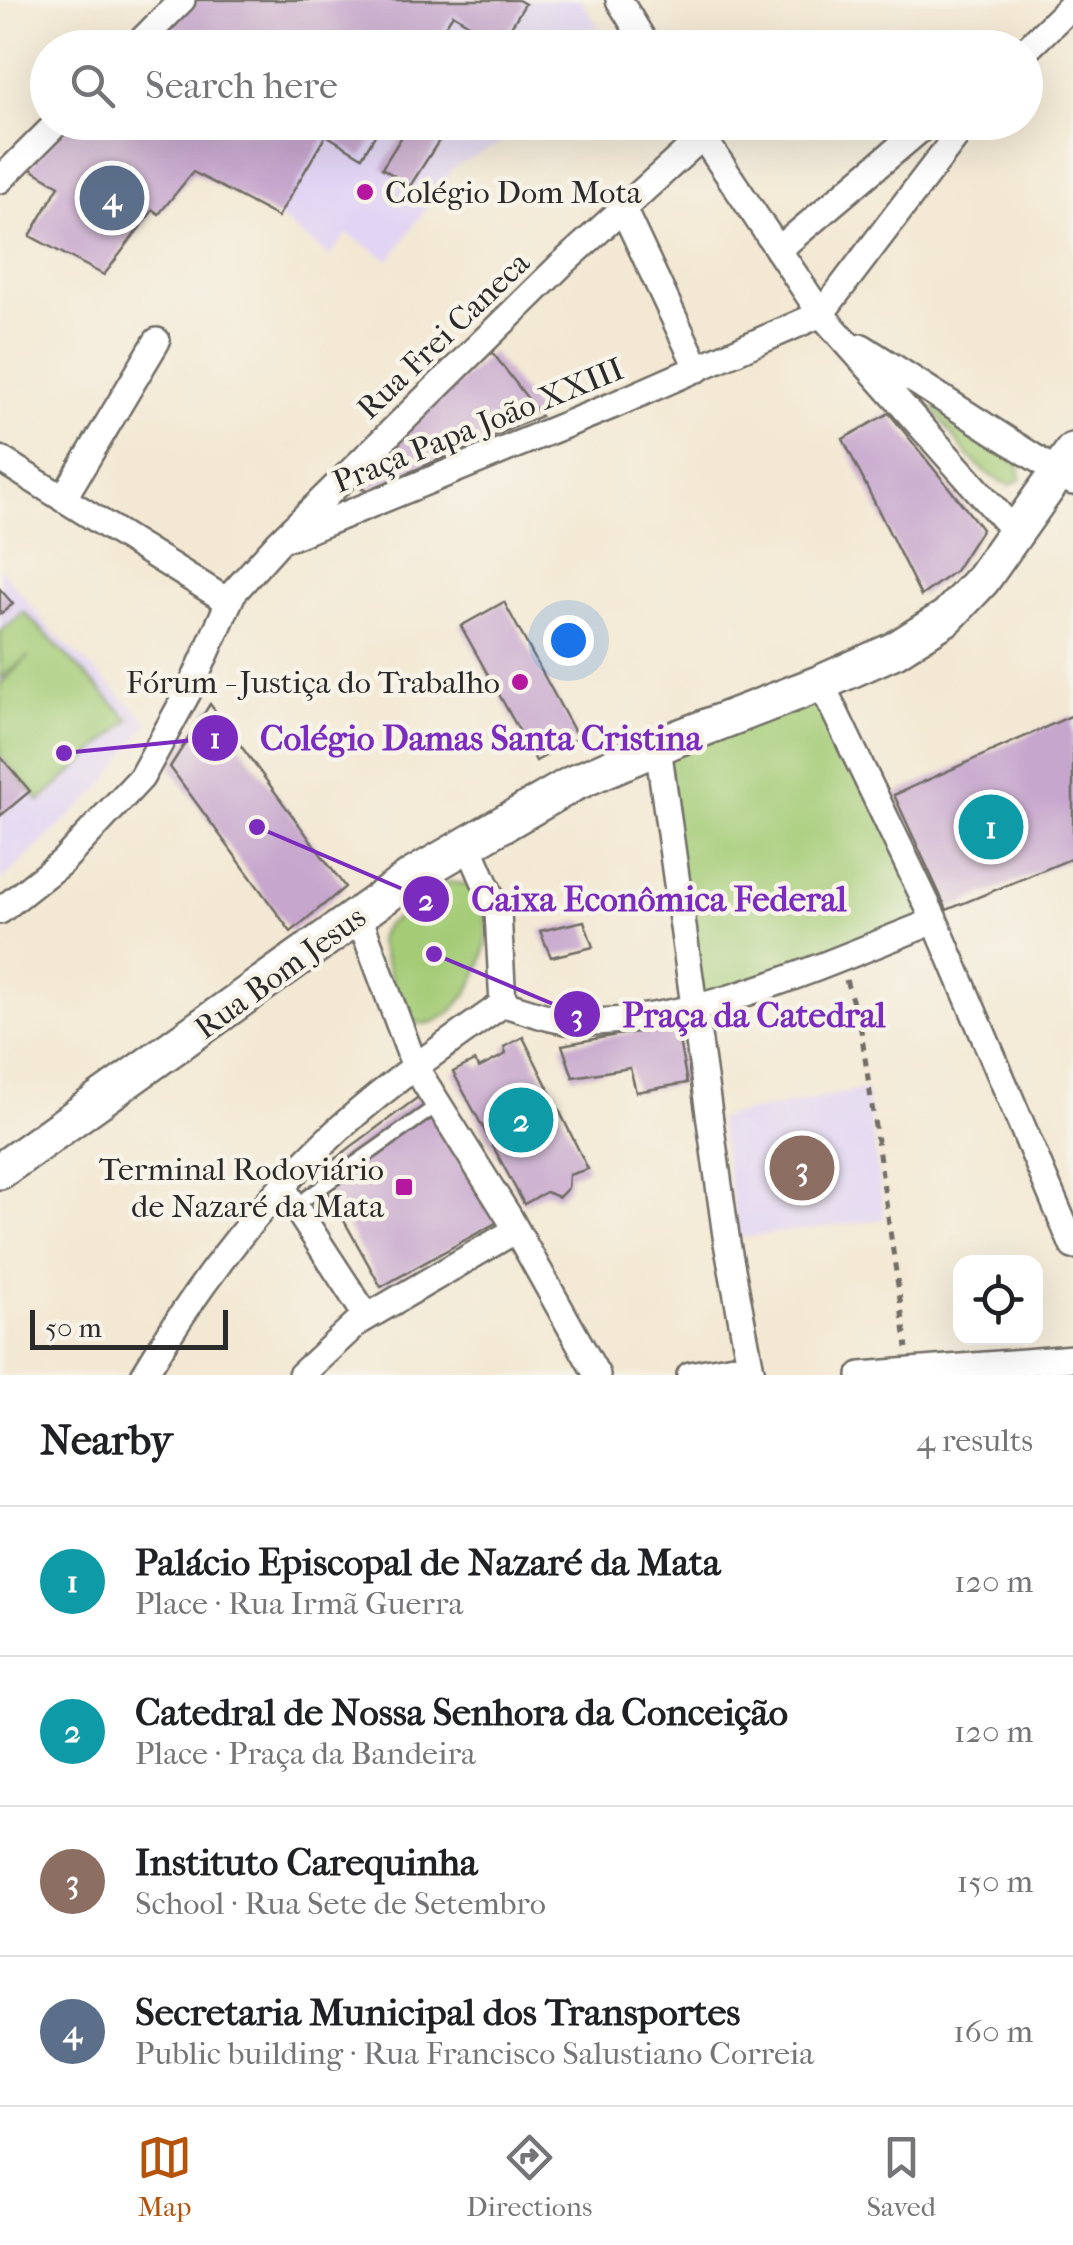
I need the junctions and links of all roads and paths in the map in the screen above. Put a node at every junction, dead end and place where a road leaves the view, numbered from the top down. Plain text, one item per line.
1 (182, 0) edge
2 (618, 0) edge
3 (1073, 4) edge
4 (152, 30) edge
5 (637, 30) edge
6 (1043, 33) edge
7 (40, 140) edge
8 (688, 140) edge
9 (705, 140) edge
10 (909, 140) edge
11 (955, 140) edge
12 (0, 180) edge
13 (622, 209) junction
14 (778, 250) junction
15 (829, 323) junction
16 (156, 341) dead end
17 (700, 368) junction
18 (0, 460) edge
19 (1068, 468) edge
20 (62, 498) junction
21 (1015, 532) junction
22 (278, 543) junction
23 (228, 602) junction
24 (821, 683) junction
25 (658, 747) junction
26 (468, 844) junction
27 (0, 911) edge
28 (358, 914) junction
29 (935, 922) junction
30 (840, 958) junction
31 (502, 1004) junction
32 (697, 1004) junction
33 (416, 1066) junction
34 (439, 1104) junction
35 (0, 1171) edge
36 (289, 1197) junction
37 (516, 1230) junction
38 (1073, 1246) edge
39 (367, 1317) junction
40 (1073, 1358) edge
41 (752, 1369) edge
42 (910, 1370) junction
43 (144, 1375) edge
44 (301, 1375) edge
45 (597, 1375) edge
46 (690, 1375) edge
47 (861, 1375) edge

1 - 4 street
2 - 5 street
3 - 6 street
7 - 12 street
8 - 13 street, Rua Frei Caneca
9 - 14 street
10 - 14 street
11 - 15 street
13 - 17 street
13 - 22 street, Rua Frei Caneca
14 - 15 street
15 - 17 street, Praça Papa João XXIII
15 - 19 street
15 - 21 street
16 - 20 street
17 - 22 street, Praça Papa João XXIII
18 - 20 street
19 - 21 street, Rua Bom Jesus
20 - 23 street
21 - 24 street, Rua Bom Jesus
22 - 23 street, Rua Frei Caneca
23 - 27 street, Rua Frei Caneca
24 - 25 street, Rua Bom Jesus
24 - 29 street
25 - 26 street, Rua Bom Jesus
25 - 32 street
26 - 28 street, Rua Bom Jesus
26 - 31 street
28 - 33 street
28 - 35 street, Rua Bom Jesus
29 - 30 street
29 - 38 street
30 - 32 street
30 - 42 path
31 - 32 street
31 - 33 street
32 - 41 street
33 - 34 street
33 - 36 street
34 - 36 lane
34 - 37 street
36 - 39 street
36 - 43 street
37 - 39 street
37 - 45 street
39 - 44 street
40 - 42 street
41 - 46 street
42 - 47 street

